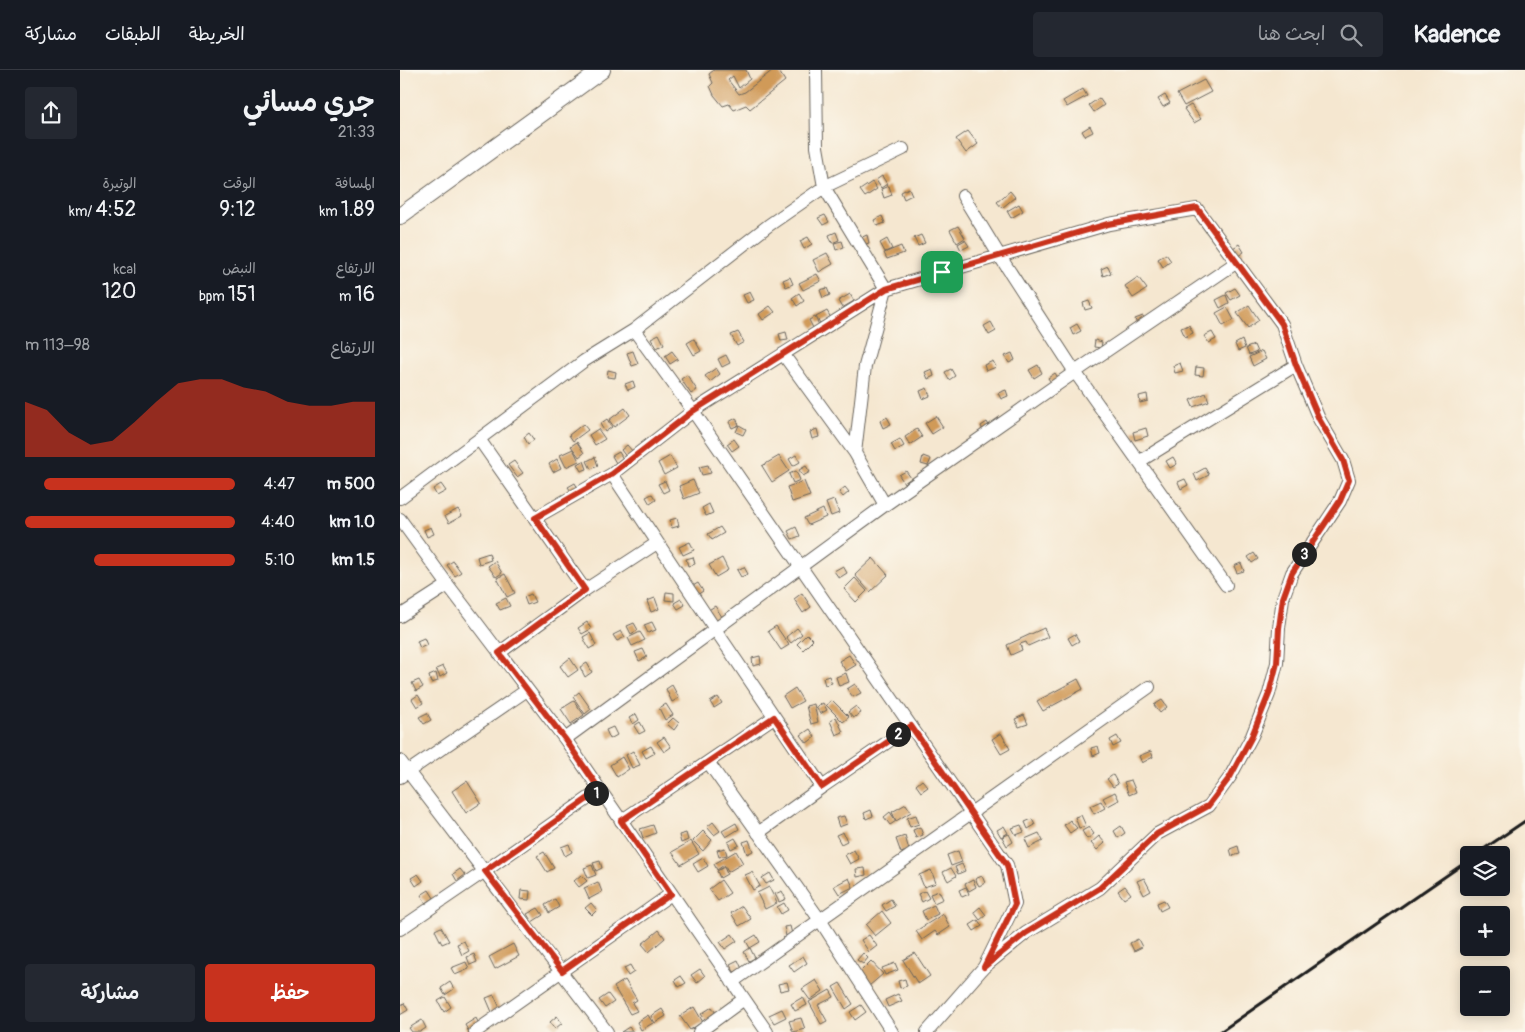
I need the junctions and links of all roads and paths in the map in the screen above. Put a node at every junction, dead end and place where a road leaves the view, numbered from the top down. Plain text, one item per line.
1 (602, 70) edge
2 (816, 70) edge
3 (903, 149) dead end
4 (824, 187) junction
5 (963, 196) dead end
6 (400, 216) edge
7 (999, 255) junction
8 (1238, 262) junction
9 (886, 289) junction
10 (634, 330) junction
11 (783, 354) junction
12 (1296, 365) junction
13 (1075, 372) junction
14 (693, 411) junction
15 (479, 439) junction
16 (855, 453) junction
17 (1140, 461) junction
18 (612, 474) junction
19 (400, 498) edge
20 (885, 505) junction
21 (535, 518) junction
22 (400, 519) edge
23 (657, 543) junction
24 (801, 566) junction
25 (448, 585) junction
26 (1226, 585) dead end
27 (585, 590) junction
28 (400, 616) edge
29 (715, 629) junction
30 (499, 653) junction
31 (1149, 687) dead end
32 (527, 690) junction
33 (774, 717) junction
34 (911, 726) junction
35 (565, 739) junction
36 (400, 761) edge
37 (708, 762) junction
38 (404, 775) edge
39 (822, 787) junction
40 (600, 790) junction
41 (972, 812) junction
42 (621, 821) junction
43 (758, 833) junction
44 (485, 871) junction
45 (671, 894) junction
46 (820, 920) junction
47 (400, 928) edge
48 (984, 967) junction
49 (562, 971) junction
50 (732, 982) junction
51 (744, 999) junction
52 (475, 1032) edge
53 (607, 1032) edge
54 (698, 1032) edge
55 (767, 1032) edge
56 (892, 1032) edge
57 (928, 1032) edge

1 - 6 main road
2 - 4 street
3 - 4 street
4 - 9 street
4 - 10 street
5 - 7 street
7 - 8 street
7 - 9 street
7 - 13 street
8 - 12 street
8 - 13 street
9 - 11 street
9 - 16 street
10 - 14 street
10 - 15 street
11 - 14 street
11 - 16 street
12 - 17 street
12 - 48 street
13 - 17 street
13 - 20 street
14 - 18 street
14 - 24 street
15 - 19 street
15 - 21 street
16 - 20 street
17 - 26 street
18 - 21 street
18 - 23 street
20 - 24 street
21 - 27 street
22 - 25 street
23 - 27 street
23 - 29 street
24 - 29 street
24 - 34 street
25 - 28 street
25 - 30 street
27 - 30 street
29 - 33 street
29 - 35 street
30 - 32 street
31 - 41 street
32 - 35 street
32 - 38 street
33 - 37 street
33 - 39 street
34 - 39 street
34 - 41 street
35 - 40 street
36 - 38 street
37 - 42 street
37 - 43 street
38 - 44 street
39 - 43 street
40 - 42 street
40 - 44 street
41 - 46 street
41 - 48 street
42 - 45 street
43 - 46 street
44 - 47 street
44 - 49 street
45 - 49 street
45 - 50 street
46 - 50 street
46 - 56 street
48 - 57 street
49 - 52 street
49 - 53 street
50 - 51 street
51 - 54 street
51 - 55 street

